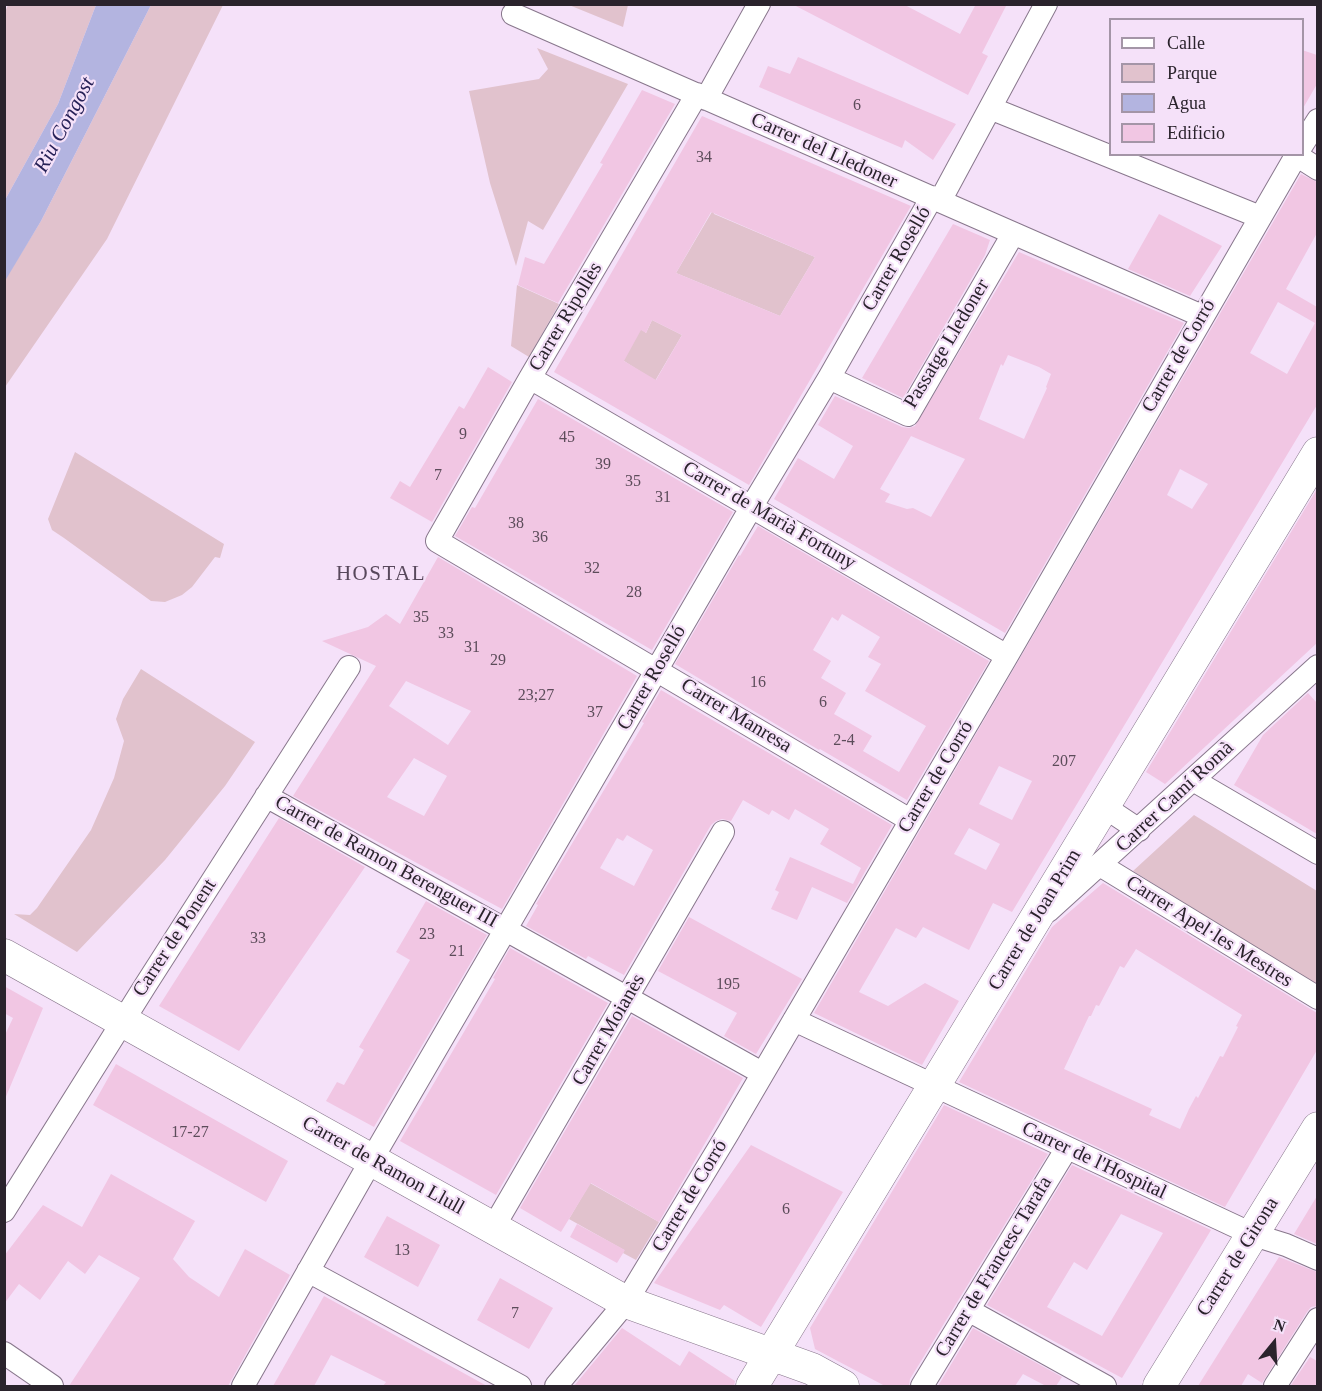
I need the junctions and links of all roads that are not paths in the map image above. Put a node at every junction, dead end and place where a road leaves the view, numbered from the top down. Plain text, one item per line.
1 (759, 4) edge
2 (1046, 4) edge
3 (511, 16) edge
4 (702, 97) junction
5 (990, 108) junction
6 (1317, 120) edge
7 (1304, 142) edge
8 (1296, 156) edge
9 (1302, 156) edge
10 (1317, 169) edge
11 (936, 199) junction
12 (1260, 217) junction
13 (1013, 234) junction
14 (1202, 316) junction
15 (530, 378) junction
16 (829, 378) junction
17 (1317, 453) edge
18 (752, 506) junction
19 (437, 541) joint
20 (1007, 656) junction
21 (1317, 666) edge
22 (350, 667) dead end
23 (657, 669) junction
24 (1193, 780) junction
25 (266, 796) junction
26 (1103, 806) junction
27 (910, 820) junction
28 (1139, 830) junction
29 (723, 832) dead end
30 (1317, 853) edge
31 (1100, 865) junction
32 (1031, 926) junction
33 (506, 928) junction
34 (4, 955) edge
35 (628, 997) junction
36 (1317, 998) edge
37 (123, 1020) junction
38 (794, 1020) junction
39 (762, 1073) junction
40 (935, 1087) junction
41 (1317, 1128) edge
42 (1067, 1148) junction
43 (372, 1160) junction
44 (4, 1211) edge
45 (493, 1228) junction
46 (1254, 1235) junction
47 (1317, 1259) edge
48 (308, 1271) junction
49 (626, 1302) junction
50 (968, 1310) junction
51 (1317, 1318) edge
52 (4, 1353) edge
53 (771, 1355) junction
54 (52, 1386) edge
55 (243, 1386) edge
56 (520, 1386) edge
57 (556, 1386) edge
58 (752, 1386) edge
59 (843, 1386) edge
60 (922, 1386) edge
61 (1104, 1386) edge
62 (1159, 1386) edge
63 (1275, 1386) edge

1 - 4 street, Carrer Ripollès
2 - 5 street, Carrer Roselló
3 - 4 street, Carrer del Lledoner
4 - 11 street, Carrer del Lledoner
4 - 15 street, Carrer Ripollès
5 - 11 street, Carrer Roselló
5 - 12 street
6 - 7 street, Carrer de Corró
8 - 12 street, Carrer de Corró
9 - 10 street
11 - 13 street, Carrer del Lledoner
11 - 16 street, Carrer Roselló
12 - 14 street, Carrer de Corró
13 - 14 street, Carrer del Lledoner
13 - 16 street, Passatge Lledoner
14 - 20 street, Carrer de Corró
15 - 18 street, Carrer de Marià Fortuny
15 - 19 street, Carrer Ripollès
16 - 18 street, Carrer Roselló
17 - 26 street, Carrer de Joan Prim
18 - 20 street, Carrer de Marià Fortuny
18 - 23 street, Carrer Roselló
19 - 23 street, Carrer Manresa
20 - 27 street, Carrer de Corró
21 - 24 street, Carrer Camí Romà
22 - 25 street, Carrer de Ponent
23 - 27 street, Carrer Manresa
23 - 33 street, Carrer Roselló
24 - 28 street, Carrer Camí Romà
24 - 30 street
25 - 33 street, Carrer de Ramon Berenguer III
25 - 37 street, Carrer de Ponent
26 - 28 street
26 - 32 street, Carrer de Joan Prim
27 - 38 street, Carrer de Corró
28 - 31 street, Carrer Camí Romà
29 - 35 street, Carrer Moianès
31 - 32 street, Carrer Camí Romà
31 - 36 street, Carrer Apel·les Mestres
32 - 40 street, Carrer de Joan Prim
33 - 35 street, Carrer de Ramon Berenguer III
33 - 43 street, Carrer Roselló
34 - 37 street, Carrer de Ramon Llull
35 - 39 street, Carrer de Ramon Berenguer III
35 - 45 street, Carrer Moianès
37 - 43 street, Carrer de Ramon Llull
37 - 44 street, Carrer de Ponent
38 - 39 street, Carrer de Corró
38 - 40 street, Carrer de l'Hospital
39 - 49 street, Carrer de Corró
40 - 42 street, Carrer de l'Hospital
40 - 53 street, Carrer de Joan Prim
41 - 46 street, Carrer de Girona
42 - 46 street, Carrer de l'Hospital
42 - 50 street, Carrer de Francesc Tarafa
43 - 45 street, Carrer de Ramon Llull
43 - 48 street, Carrer Roselló
45 - 49 street, Carrer de Ramon Llull
46 - 47 street, Carrer de l'Hospital
46 - 62 street, Carrer de Girona
48 - 55 street, Carrer Roselló
48 - 56 street
49 - 53 street, Carrer de Ramon Llull
49 - 57 street, Carrer de Corró
50 - 60 street, Carrer de Francesc Tarafa
50 - 61 street
51 - 63 street
52 - 54 street
53 - 58 street, Carrer de Joan Prim
53 - 59 street, Carrer de Ramon Llull

